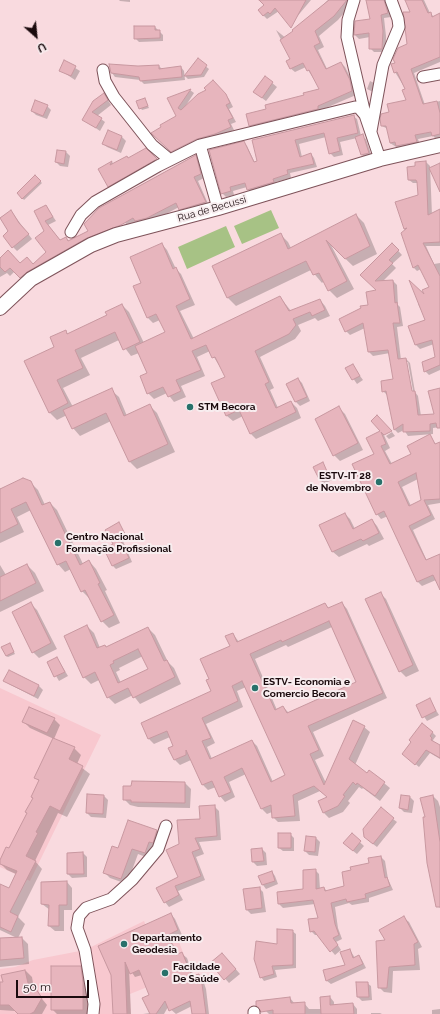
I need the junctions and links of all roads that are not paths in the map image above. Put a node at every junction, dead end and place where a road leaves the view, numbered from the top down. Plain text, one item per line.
1 (354, 0) edge
2 (391, 0) edge
3 (103, 70) dead end
4 (440, 74) edge
5 (424, 77) dead end
6 (365, 115) junction
7 (371, 132) junction
8 (200, 145) junction
9 (440, 145) edge
10 (380, 159) junction
11 (170, 160) junction
12 (218, 208) junction
13 (71, 232) dead end
14 (0, 308) edge
15 (166, 826) dead end
16 (93, 1014) edge

1 - 6 street
2 - 7 street
3 - 11 street
4 - 5 street
6 - 7 street
6 - 8 street
7 - 10 street
8 - 11 street
8 - 12 street
9 - 10 street, Rua de Becussi
10 - 12 street, Rua de Becussi
11 - 13 street
12 - 14 street, Rua de Becussi
15 - 16 street

